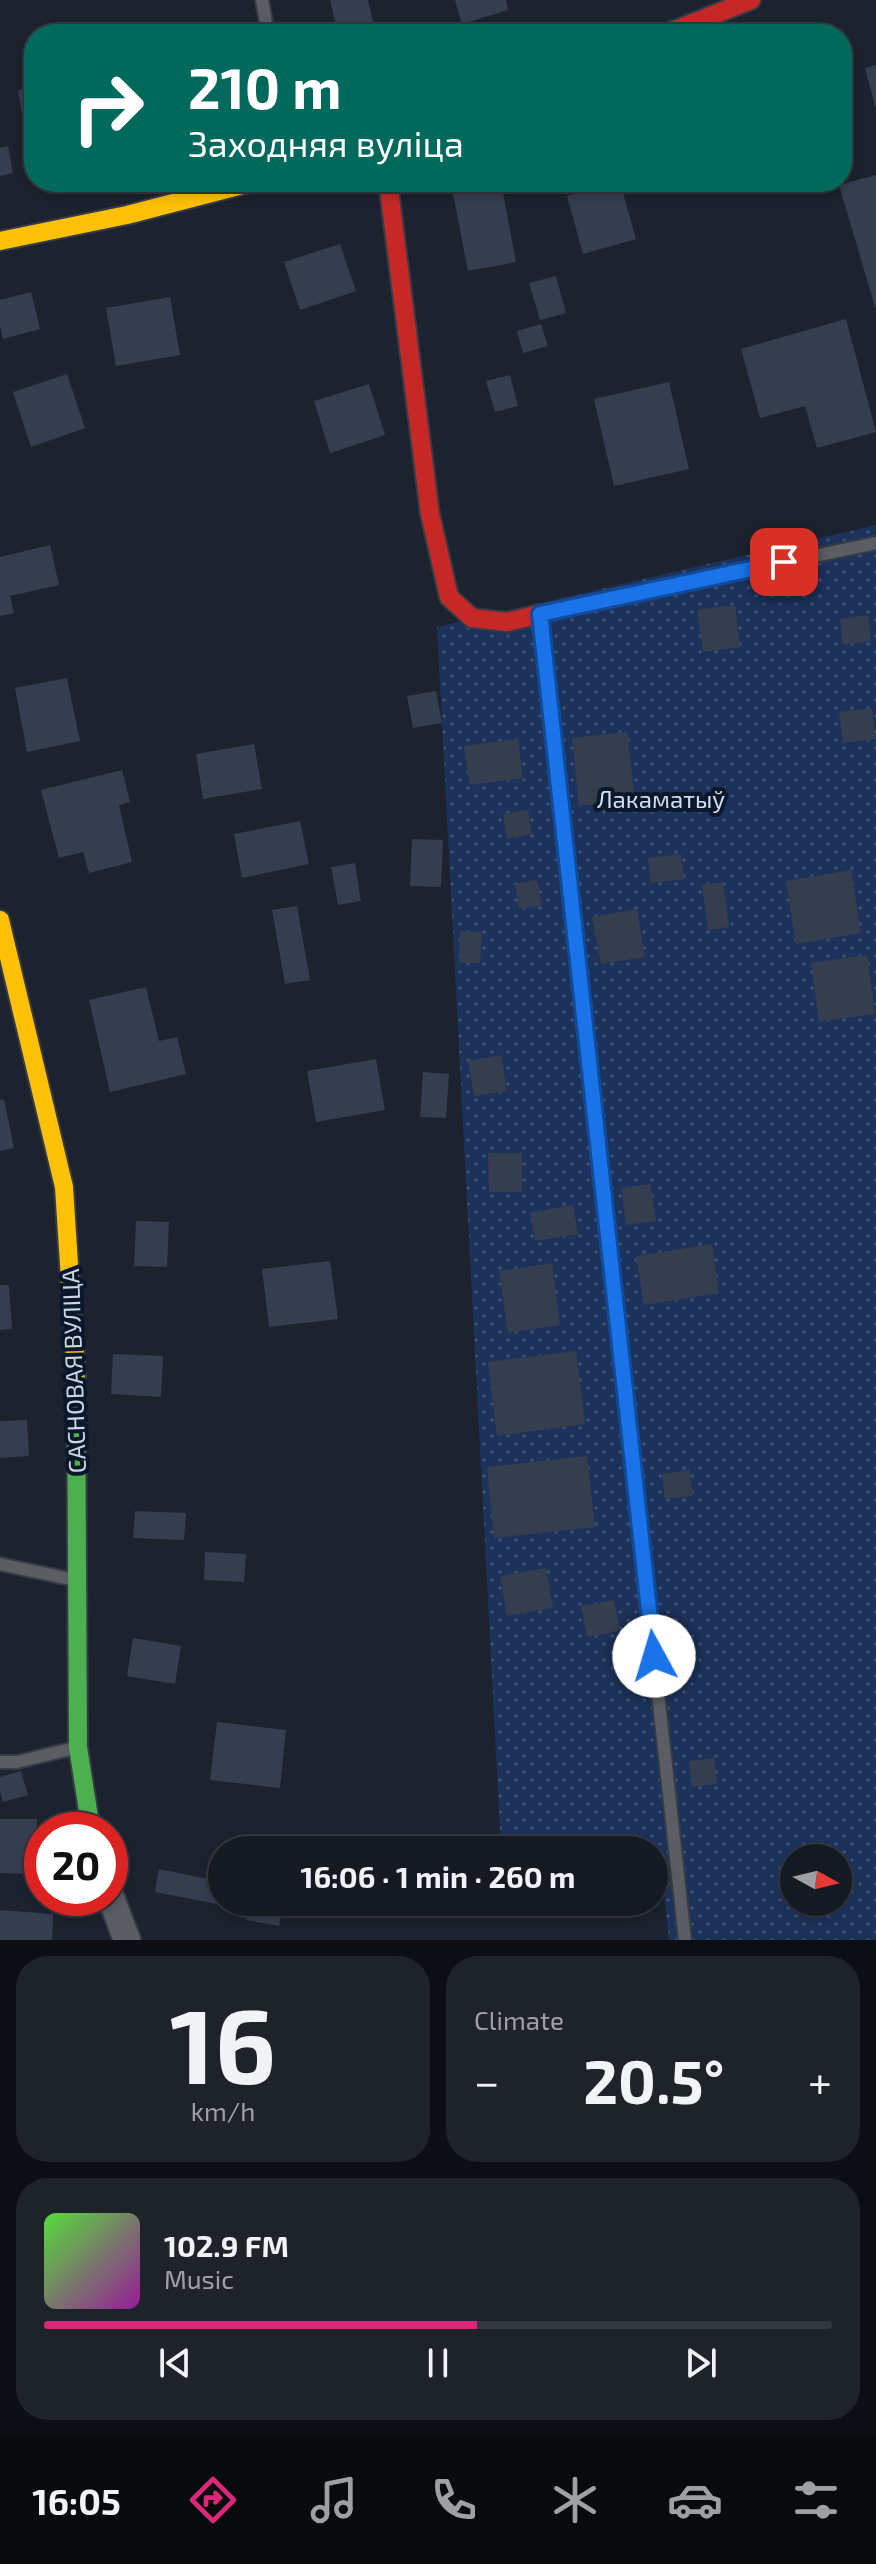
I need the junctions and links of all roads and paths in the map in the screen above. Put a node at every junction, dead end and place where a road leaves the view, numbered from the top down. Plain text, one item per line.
1 (262, 0) edge
2 (751, 0) edge
3 (266, 24) edge
4 (690, 24) edge
5 (216, 192) edge
6 (389, 192) edge
7 (0, 241) edge
8 (876, 543) edge
9 (540, 614) junction
10 (0, 920) edge
11 (0, 1564) edge
12 (78, 1581) junction
13 (78, 1747) junction
14 (0, 1762) edge
15 (88, 1812) edge
16 (118, 1916) edge
17 (127, 1940) edge
18 (685, 1940) edge

1 - 3 lane
2 - 4 street
5 - 7 street
6 - 9 street
8 - 9 lane
9 - 18 lane
10 - 12 street, САСНОВАЯ ВУЛІЦА
11 - 12 lane
12 - 13 street, САСНОВАЯ ВУЛІЦА
13 - 14 lane
13 - 15 street, САСНОВАЯ ВУЛІЦА
16 - 17 street

